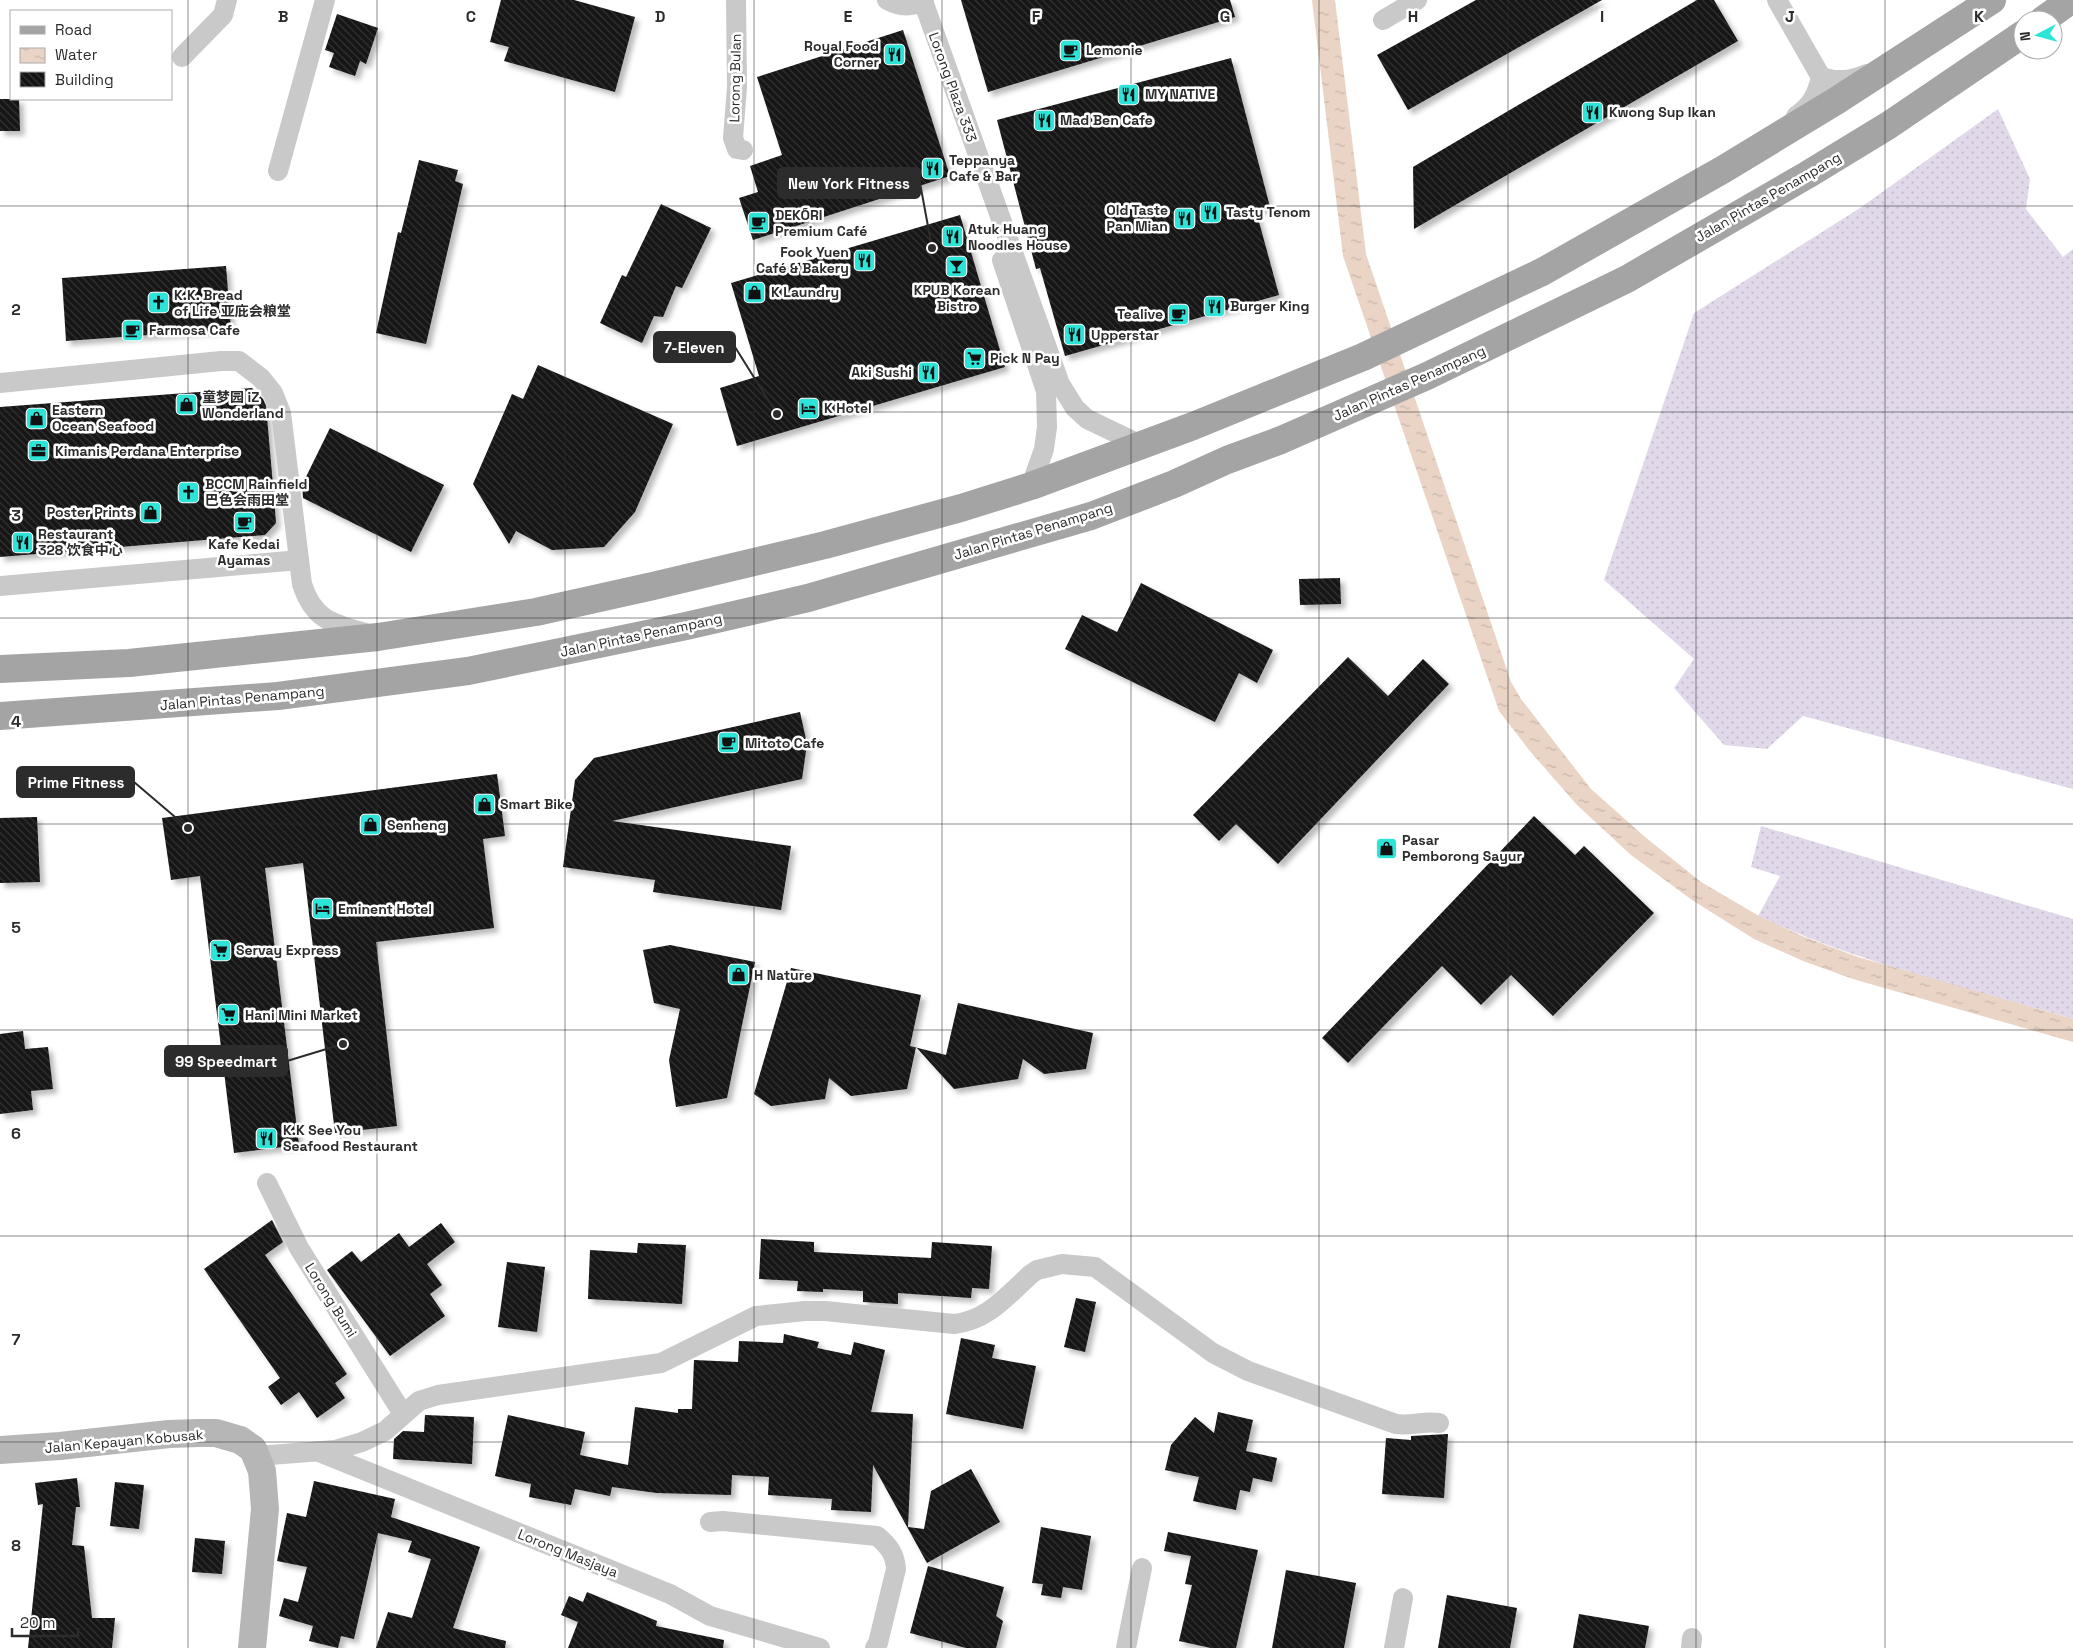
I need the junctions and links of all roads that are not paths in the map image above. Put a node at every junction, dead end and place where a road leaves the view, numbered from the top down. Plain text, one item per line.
1 (227, 0) edge
2 (325, 0) edge
3 (736, 0) edge
4 (888, 0) edge
5 (1417, 0) edge
6 (1777, 0) edge
7 (1992, 0) edge
8 (2071, 0) edge
9 (920, 2) edge
10 (2057, 10) edge
11 (1383, 20) dead end
12 (2013, 41) edge
13 (182, 57) dead end
14 (1892, 65) junction
15 (1821, 77) junction
16 (743, 150) dead end
17 (1724, 169) junction
18 (278, 171) dead end
19 (0, 383) edge
20 (1141, 445) junction
21 (1031, 486) junction
22 (299, 560) junction
23 (0, 586) edge
24 (378, 637) junction
25 (0, 669) edge
26 (0, 716) edge
27 (267, 1183) dead end
28 (403, 1414) junction
29 (1439, 1423) dead end
30 (0, 1450) edge
31 (318, 1452) junction
32 (257, 1456) junction
33 (710, 1522) dead end
34 (1142, 1568) dead end
35 (1403, 1598) dead end
36 (252, 1648) edge
37 (820, 1648) edge
38 (875, 1648) edge
39 (1126, 1648) edge
40 (1394, 1648) edge

1 - 13 street
2 - 18 street
3 - 16 street, Lorong Bulan
4 - 9 street
5 - 11 street
6 - 15 street
7 - 14 main road
8 - 10 main road
9 - 20 street, Lorong Plaza 333
9 - 21 street, Lorong Plaza 333
12 - 26 main road, Jalan Pintas Penampang
14 - 15 street
14 - 17 main road
15 - 17 street
17 - 20 main road
19 - 22 street
20 - 21 main road
21 - 24 main road
22 - 23 street
22 - 24 street
24 - 25 main road
27 - 28 street, Lorong Bumi
28 - 29 street, Lorong Masjaya
28 - 31 street, Lorong Masjaya
30 - 32 street, Jalan Kepayan Kobusak
31 - 32 street, Lorong Masjaya
31 - 37 street, Lorong Masjaya
32 - 36 street
33 - 38 street
34 - 39 street
35 - 40 street

